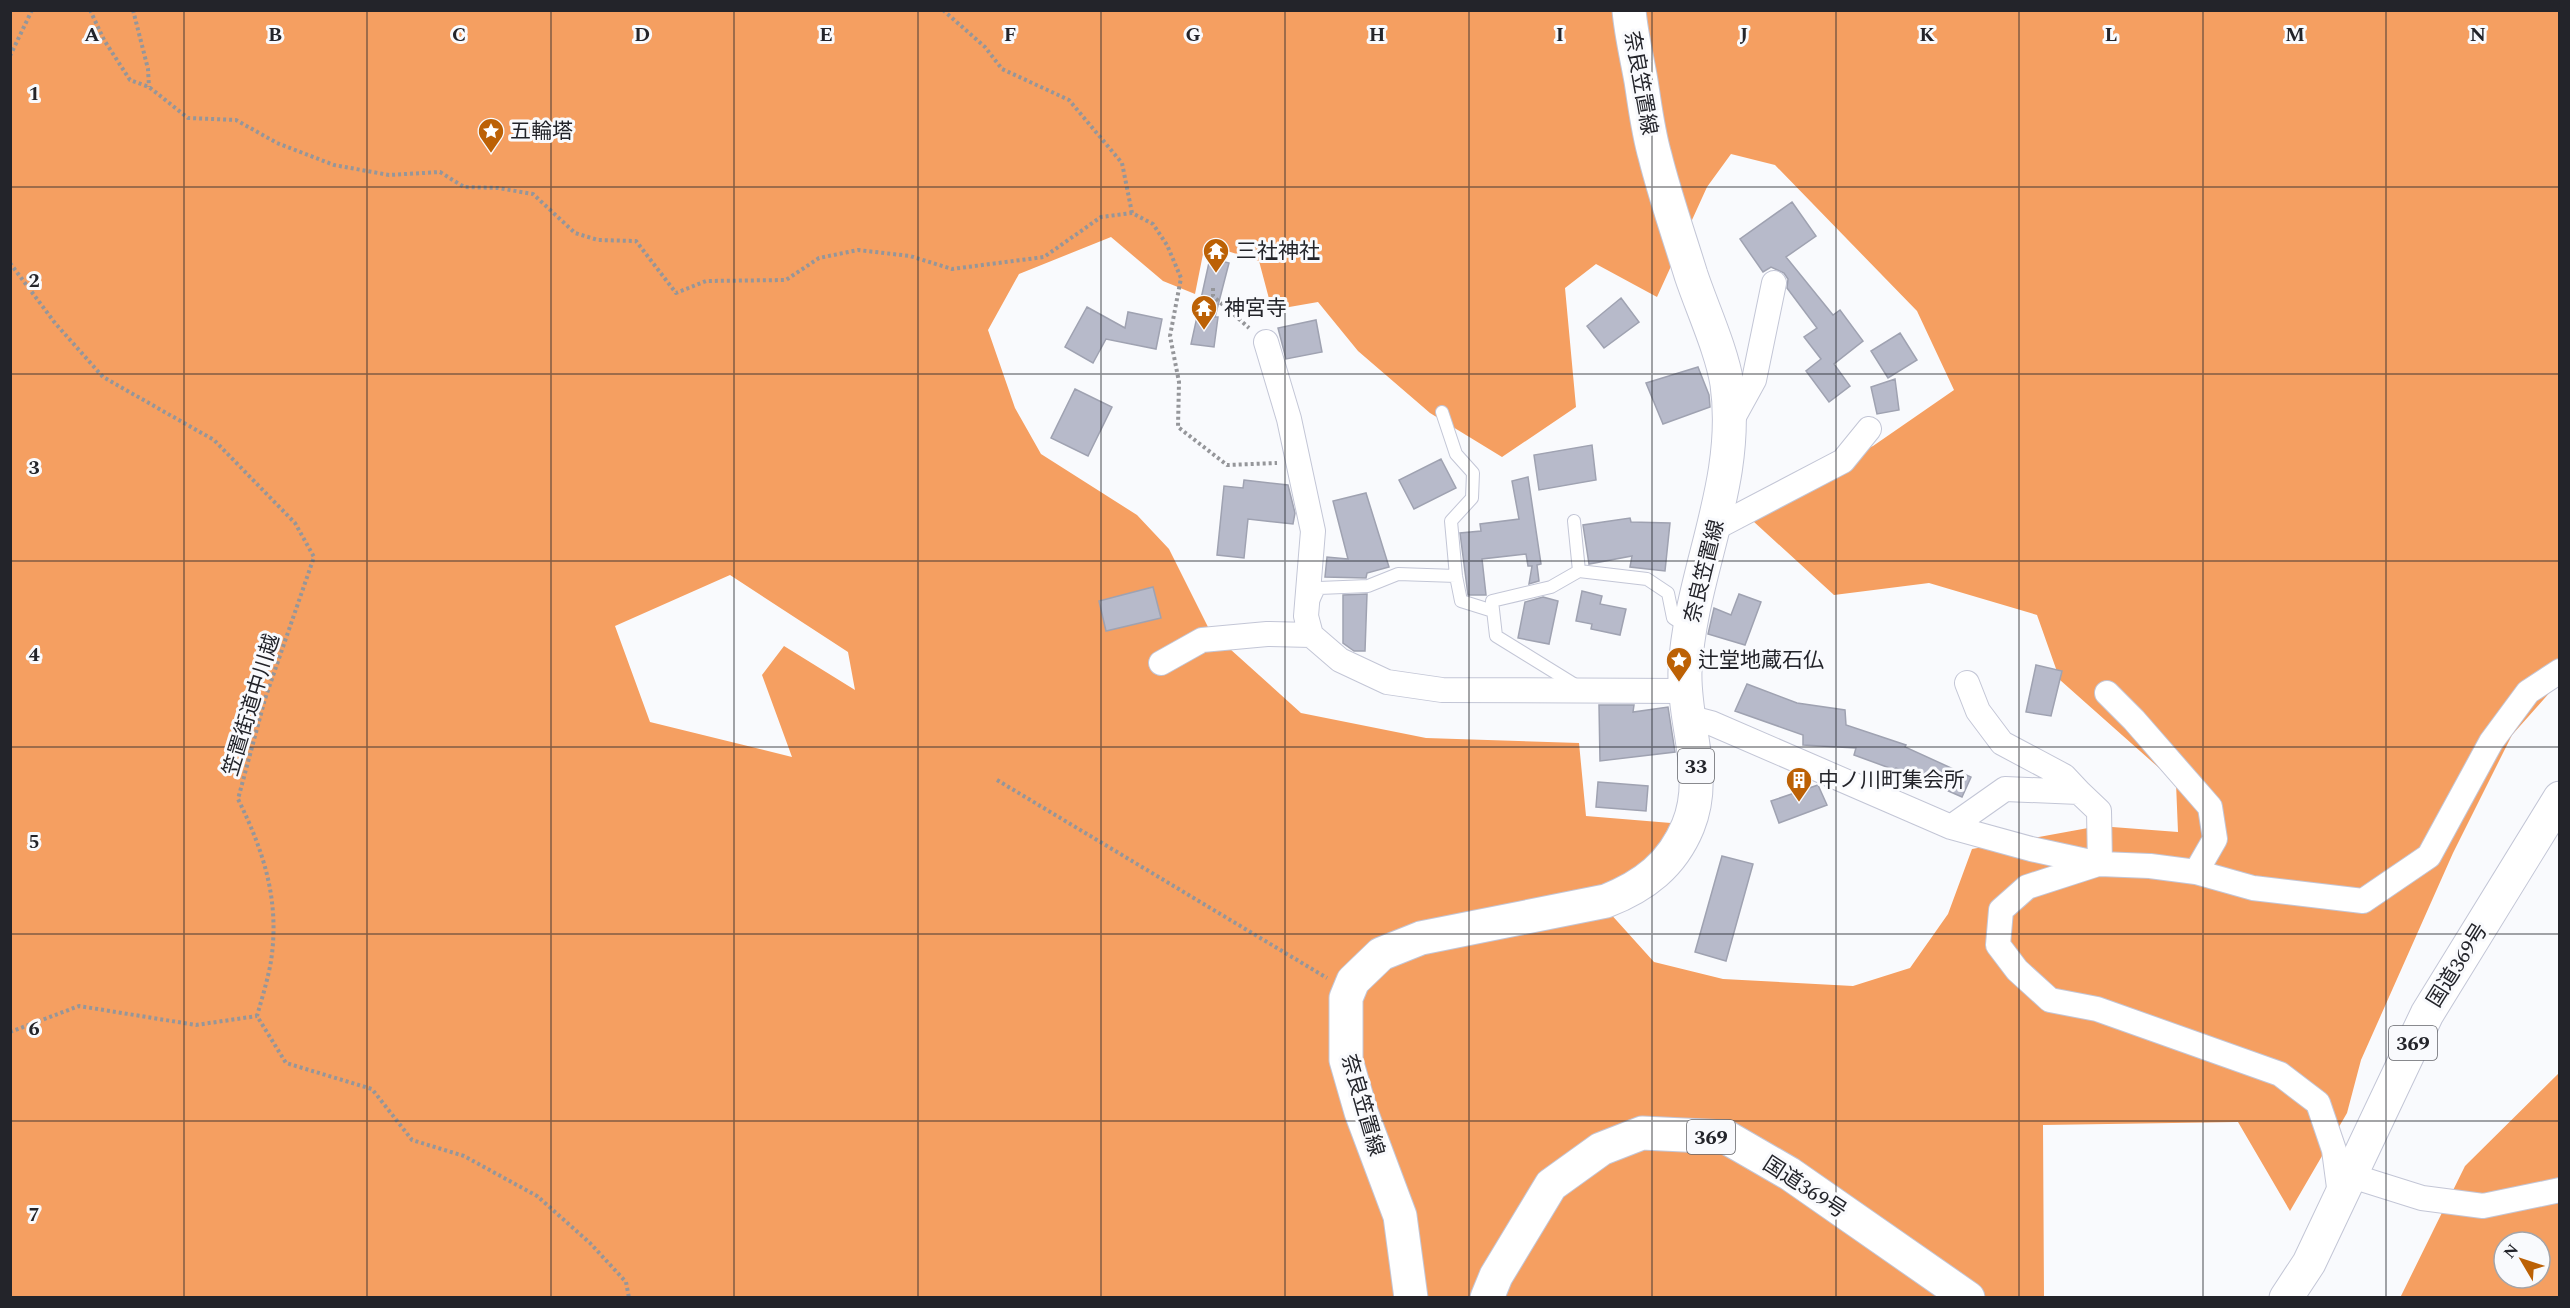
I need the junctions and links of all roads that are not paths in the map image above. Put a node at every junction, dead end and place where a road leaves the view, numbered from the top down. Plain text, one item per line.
1 (1629, 10) edge
2 (1774, 283) dead end
3 (1266, 342) road end
4 (1442, 412) dead end
5 (1732, 420) junction
6 (1869, 429) dead end
7 (1575, 521) dead end
8 (1715, 528) junction
9 (1579, 570) junction
10 (1456, 576) junction
11 (1493, 611) junction
12 (1308, 626) junction
13 (1689, 628) junction
14 (1161, 663) dead end
15 (2559, 671) edge
16 (1967, 683) dead end
17 (1584, 690) junction
18 (2107, 693) dead end
19 (1686, 704) junction
20 (2079, 792) junction
21 (2559, 798) edge
22 (1951, 827) junction
23 (2100, 864) junction
24 (2196, 872) junction
25 (2346, 1186) junction
26 (2559, 1190) edge
27 (1411, 1298) edge
28 (1487, 1298) edge
29 (1968, 1298) edge
30 (2286, 1298) edge

1 - 5 main road, 奈良笠置線 / 33
2 - 5 street
3 - 12 street
4 - 10 lane
5 - 8 main road, 奈良笠置線 / 33
6 - 8 street
7 - 9 lane
8 - 13 main road, 奈良笠置線 / 33
9 - 11 lane
9 - 13 lane
10 - 11 lane
10 - 12 lane
11 - 17 lane
12 - 14 street
12 - 17 street
13 - 19 main road, 奈良笠置線 / 33
15 - 24 street
16 - 20 street
17 - 19 street
18 - 24 street
19 - 22 street
19 - 27 main road, 奈良笠置線 / 33
20 - 22 street
20 - 23 street
21 - 25 main road, 国道369号 / 369
22 - 23 street
23 - 24 street
23 - 25 street
25 - 26 street
25 - 30 main road, 国道369号 / 369
28 - 29 main road, 国道369号 / 369

